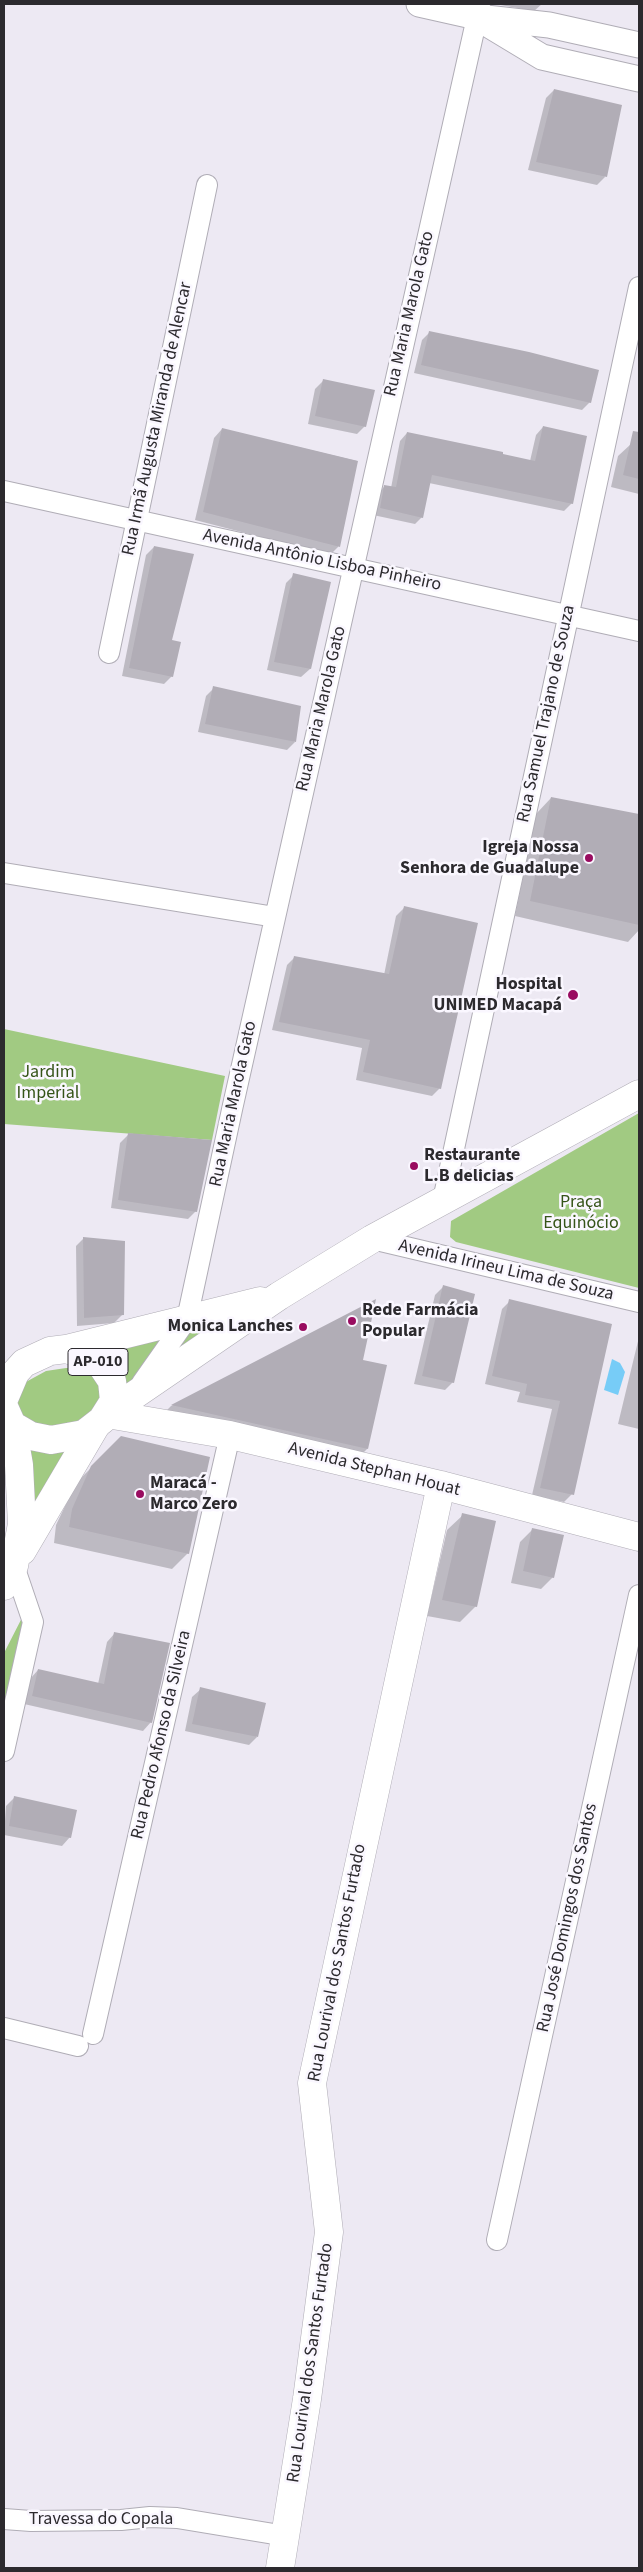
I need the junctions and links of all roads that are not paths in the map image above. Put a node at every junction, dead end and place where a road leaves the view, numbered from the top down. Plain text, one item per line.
1 (419, 4) edge
2 (478, 11) edge
3 (639, 46) edge
4 (639, 79) edge
5 (207, 185) dead end
6 (639, 287) edge
7 (4, 491) edge
8 (136, 520) junction
9 (353, 568) junction
10 (569, 615) junction
11 (639, 631) edge
12 (109, 653) dead end
13 (4, 873) edge
14 (275, 917) junction
15 (639, 1094) edge
16 (443, 1200) junction
17 (372, 1239) junction
18 (279, 1296) junction
19 (639, 1302) edge
20 (187, 1319) junction
21 (66, 1349) junction
22 (4, 1356) edge
23 (37, 1356) junction
24 (111, 1411) junction
25 (6, 1413) edge
26 (230, 1435) junction
27 (441, 1485) junction
28 (639, 1537) edge
29 (9, 1576) edge
30 (639, 1595) edge
31 (4, 1752) edge
32 (4, 2028) edge
33 (497, 2240) dead end
34 (4, 2519) edge
35 (286, 2536) junction
36 (280, 2568) edge

1 - 2 street
2 - 3 street
2 - 4 street
2 - 9 street, Rua Maria Marola Gato
5 - 8 street, Rua Irmã Augusta Miranda de Alencar
6 - 10 street, Rua Samuel Trajano de Souza
7 - 8 street, Avenida Antônio Lisboa Pinheiro
8 - 9 street, Avenida Antônio Lisboa Pinheiro
8 - 12 street, Rua Irmã Augusta Miranda de Alencar
9 - 10 street, Avenida Antônio Lisboa Pinheiro
9 - 14 street, Rua Maria Marola Gato
10 - 11 street, Avenida Antônio Lisboa Pinheiro
10 - 16 street, Rua Samuel Trajano de Souza
13 - 14 street
14 - 20 street, Rua Maria Marola Gato
15 - 16 main road, AP-010
16 - 17 main road, AP-010
17 - 18 main road, AP-010
17 - 19 street, Avenida Irineu Lima de Souza
18 - 20 main road, AP-010
18 - 24 main road, AP-010
20 - 21 main road, AP-010
20 - 24 street, Rua Maria Marola Gato
21 - 23 main road, AP-010
21 - 24 main road, AP-010
22 - 23 main road, AP-010
23 - 25 main road, AP-010
24 - 25 main road, AP-010
24 - 26 main road, Avenida Stephan Houat
24 - 29 main road
25 - 29 main road
26 - 27 main road, Avenida Stephan Houat
26 - 32 street, Rua Pedro Afonso da Silveira
27 - 28 main road, Avenida Stephan Houat
27 - 35 main road, Rua Lourival dos Santos Furtado
29 - 31 street
30 - 33 street, Rua José Domingos dos Santos
34 - 35 street, Travessa do Copala
35 - 36 main road, Rua Lourival dos Santos Furtado

